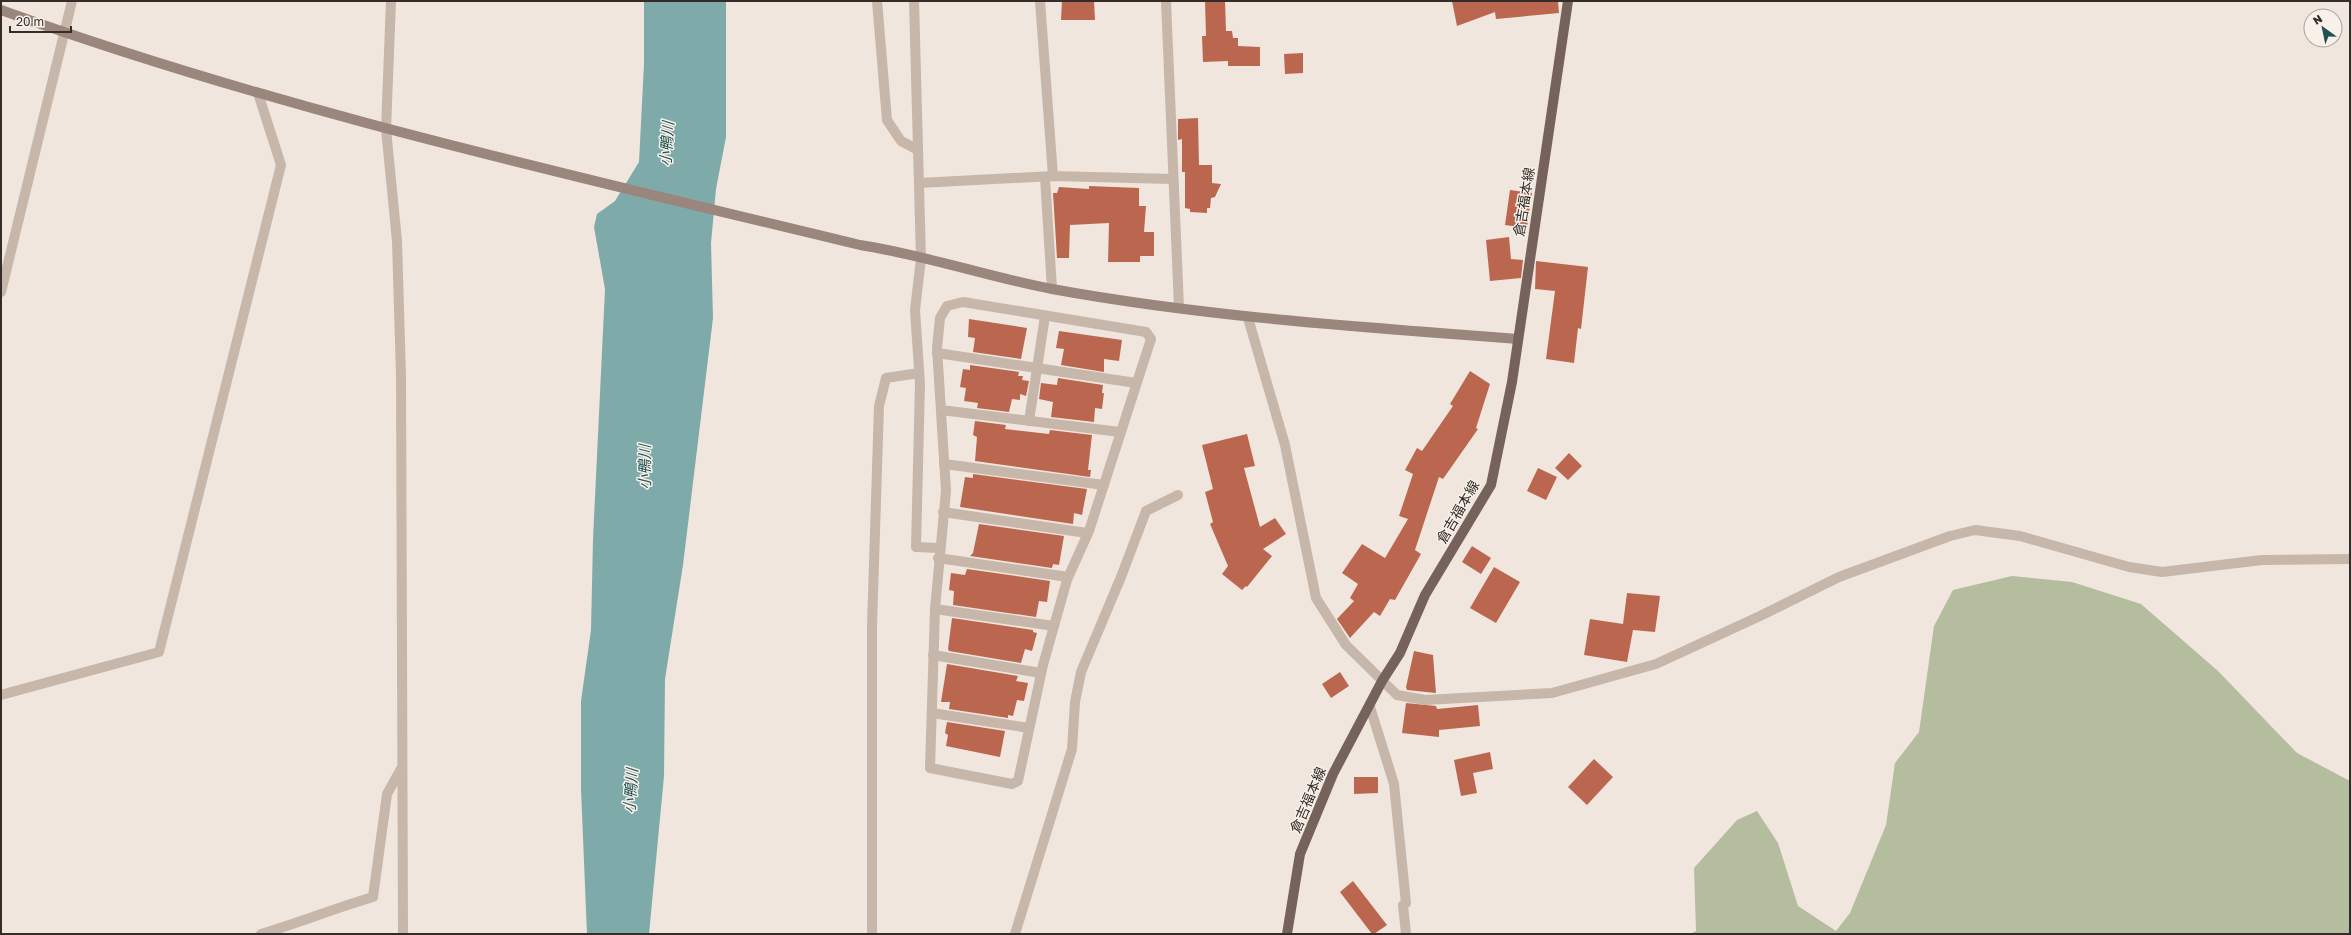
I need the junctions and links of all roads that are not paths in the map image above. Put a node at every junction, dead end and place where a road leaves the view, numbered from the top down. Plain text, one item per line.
1 (72, 1) edge
2 (391, 1) edge
3 (876, 1) edge
4 (914, 1) edge
5 (1040, 1) edge
6 (1166, 1) edge
7 (1568, 1) edge
8 (1, 10) edge
9 (64, 33) junction
10 (258, 92) junction
11 (386, 129) junction
12 (918, 150) junction
13 (1049, 176) junction
14 (1173, 179) junction
15 (919, 183) junction
16 (921, 259) junction
17 (1052, 289) junction
18 (1, 292) edge
19 (1179, 308) junction
20 (1045, 316) junction
21 (1248, 318) junction
22 (1517, 339) junction
23 (937, 354) junction
24 (1037, 369) junction
25 (919, 373) junction
26 (1136, 383) junction
27 (941, 410) junction
28 (1029, 421) junction
29 (1120, 432) junction
30 (944, 464) junction
31 (1104, 485) junction
32 (1178, 495) dead end
33 (943, 512) junction
34 (1087, 533) junction
35 (939, 548) junction
36 (938, 558) junction
37 (2350, 560) edge
38 (1068, 577) junction
39 (935, 609) junction
40 (1054, 626) junction
41 (934, 655) junction
42 (1041, 673) junction
43 (1382, 681) junction
44 (1, 695) edge
45 (1370, 707) junction
46 (932, 714) junction
47 (1029, 728) junction
48 (402, 768) junction
49 (261, 934) edge
50 (403, 934) edge
51 (872, 934) edge
52 (1015, 934) edge
53 (1287, 934) edge
54 (1406, 934) edge

1 - 9 street
2 - 11 street
3 - 12 street
4 - 12 street
5 - 13 street
6 - 14 street
7 - 22 main road, 倉吉福本線
8 - 9 street
9 - 10 street
9 - 18 street
10 - 11 street
10 - 44 street
11 - 16 street
11 - 48 street
12 - 15 street
13 - 14 street
13 - 15 street
13 - 17 street
14 - 19 street
15 - 16 street
16 - 17 street
16 - 25 street
17 - 19 street
19 - 21 street
20 - 23 street
20 - 24 street
20 - 26 street
21 - 22 street
21 - 43 street
22 - 43 main road, 倉吉福本線
23 - 24 street
23 - 27 street
24 - 26 street
24 - 28 street
25 - 35 street
25 - 51 street
26 - 29 street
27 - 28 street
27 - 30 street
28 - 29 street
29 - 31 street
30 - 31 street
30 - 33 street
31 - 34 street
32 - 52 street
33 - 34 street
33 - 35 street
34 - 38 street
35 - 36 street
36 - 38 street
36 - 39 street
37 - 43 street
38 - 40 street
39 - 40 street
39 - 41 street
40 - 42 street
41 - 42 street
41 - 46 street
42 - 47 street
43 - 45 main road, 倉吉福本線
45 - 53 main road, 倉吉福本線
45 - 54 street
46 - 47 street
46 - 47 street
48 - 49 street
48 - 50 street

